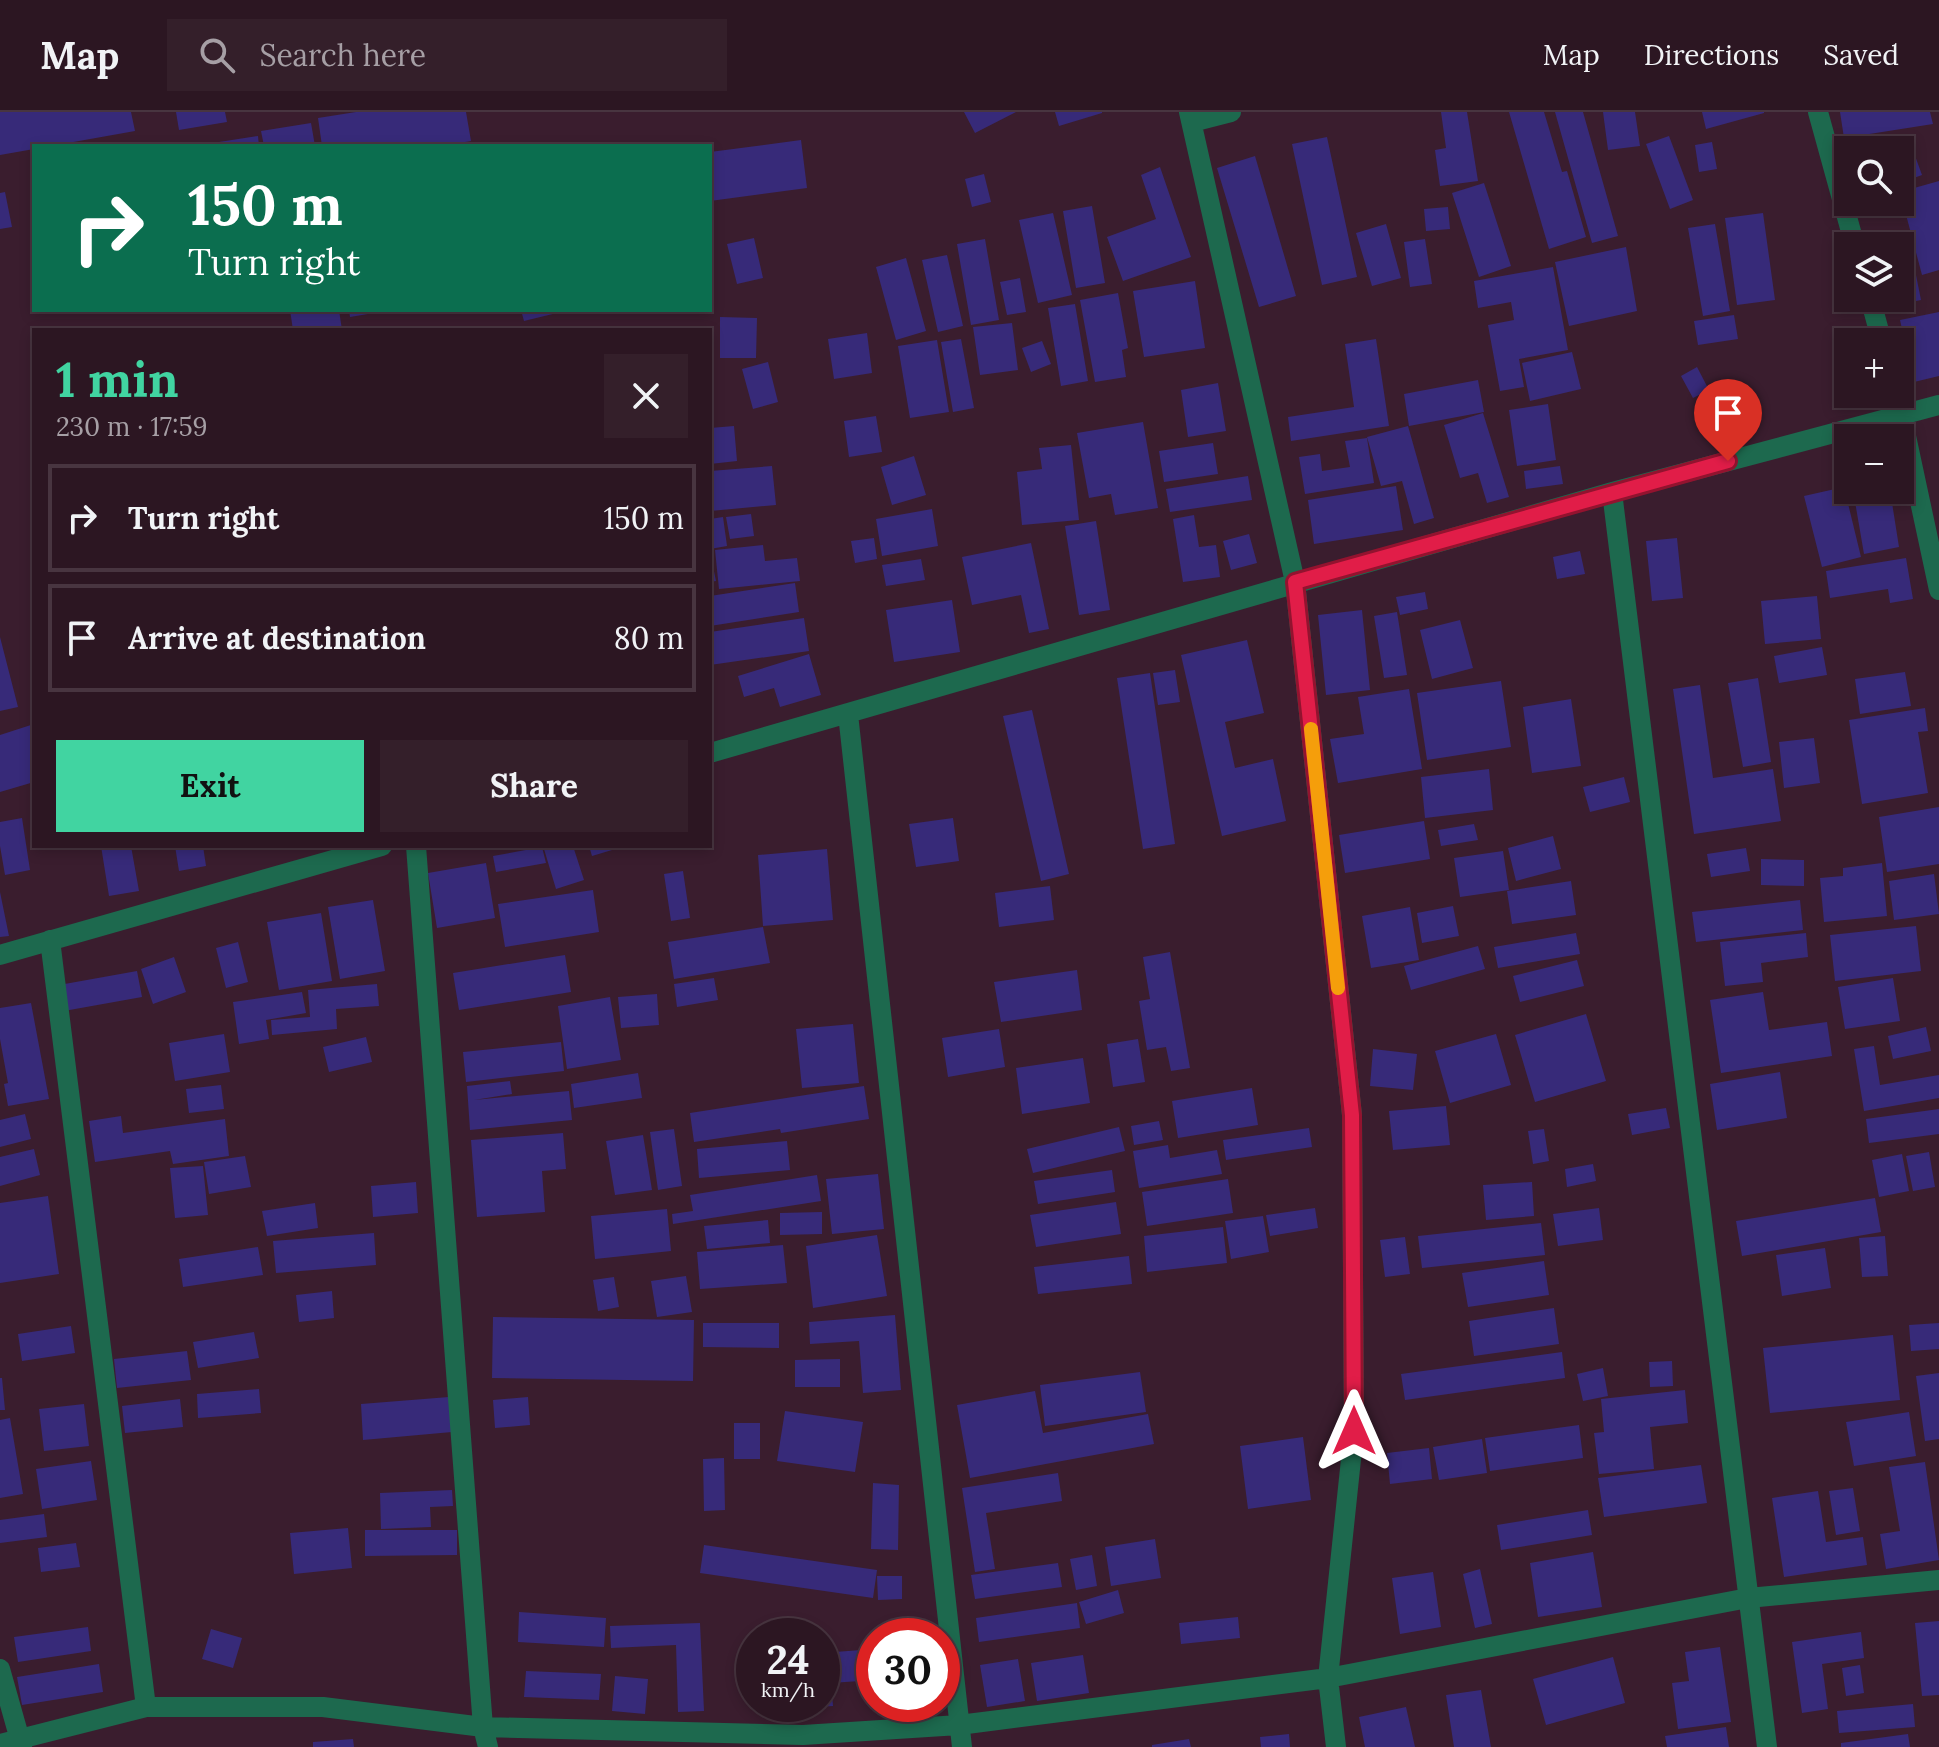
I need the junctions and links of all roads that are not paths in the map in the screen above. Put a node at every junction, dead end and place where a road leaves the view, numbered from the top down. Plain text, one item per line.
1 (1231, 112) edge
2 (1818, 112) edge
3 (1190, 117) edge
4 (1851, 232) edge
5 (1939, 405) edge
6 (1901, 408) edge
7 (1903, 415) junction
8 (1612, 492) junction
9 (1295, 582) junction
10 (1939, 590) edge
11 (848, 714) junction
12 (712, 752) edge
13 (375, 848) edge
14 (416, 848) edge
15 (50, 940) junction
16 (0, 955) edge
17 (1939, 1580) edge
18 (1748, 1598) junction
19 (0, 1669) edge
20 (1328, 1678) junction
21 (146, 1707) junction
22 (959, 1725) junction
23 (486, 1737) edge
24 (14, 1743) edge
25 (962, 1747) edge
26 (1336, 1747) edge
27 (1767, 1747) edge

1 - 3 street
2 - 4 street
3 - 9 street
5 - 7 street
6 - 7 street
7 - 8 street
7 - 10 street
8 - 9 street
8 - 18 street
9 - 11 street
9 - 20 street
11 - 12 street
11 - 22 street
13 - 15 street
14 - 23 street
15 - 16 street
15 - 21 street
17 - 18 street
18 - 20 street
18 - 27 street
19 - 24 street
20 - 22 street
20 - 26 street
21 - 23 street
21 - 24 street
22 - 23 street
22 - 25 street

